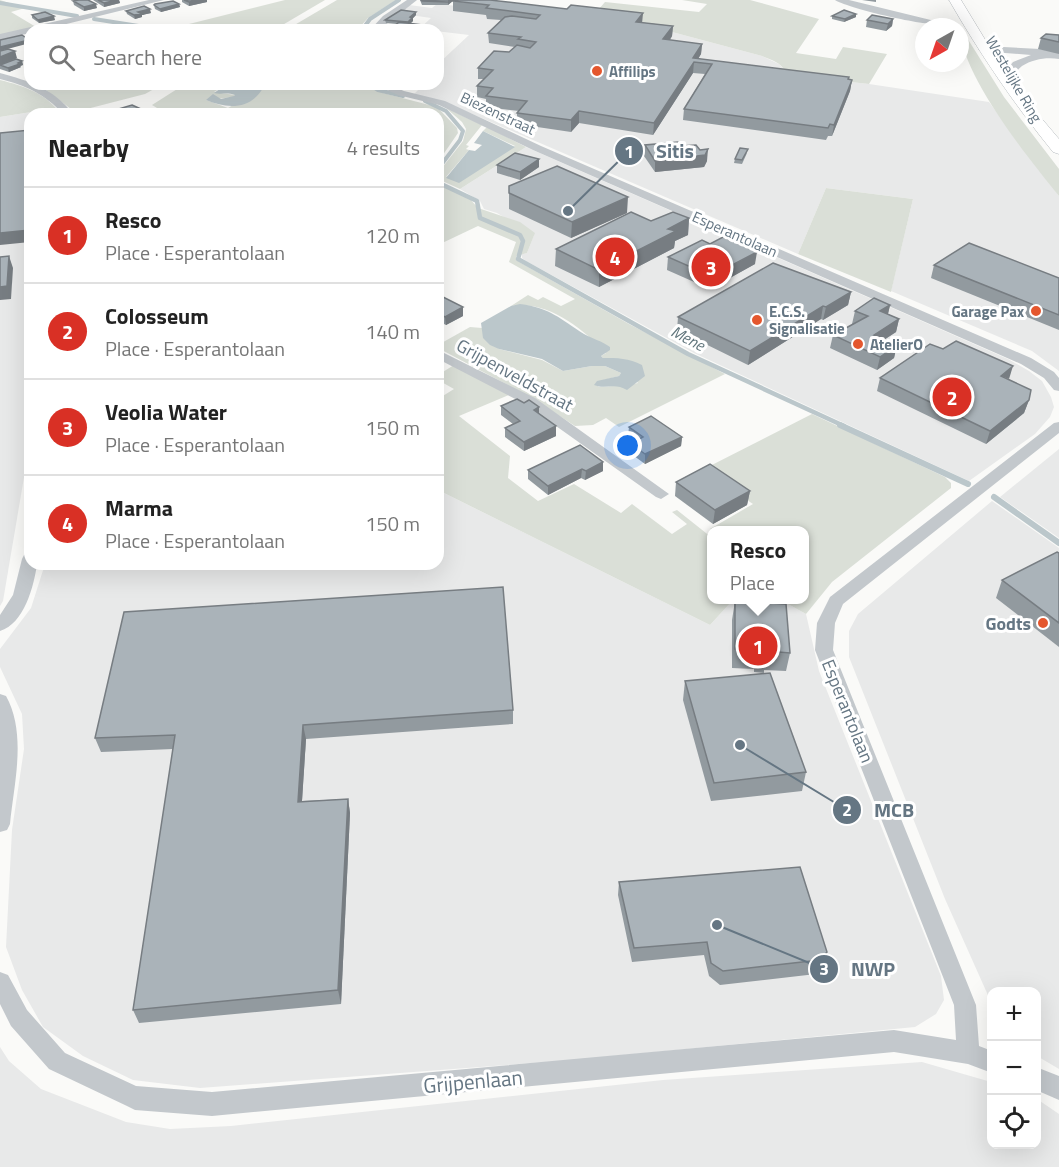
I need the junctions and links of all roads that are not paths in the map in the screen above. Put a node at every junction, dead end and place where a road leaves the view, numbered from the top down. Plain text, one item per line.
1 (160, 0) edge
2 (413, 0) edge
3 (839, 0) edge
4 (955, 0) edge
5 (967, 0) edge
6 (915, 19) edge
7 (57, 24) edge
8 (380, 24) edge
9 (24, 32) edge
10 (0, 37) edge
11 (991, 51) junction
12 (1041, 56) junction
13 (1059, 57) edge
14 (1011, 72) junction
15 (0, 76) edge
16 (24, 83) edge
17 (43, 90) edge
18 (393, 90) edge
19 (62, 108) edge
20 (1043, 128) junction
21 (537, 148) joint
22 (1059, 149) edge
23 (444, 357) edge
24 (1059, 387) edge
25 (1059, 426) edge
26 (661, 494) dead end
27 (27, 570) edge
28 (0, 625) edge
29 (0, 701) edge
30 (0, 824) edge
31 (0, 982) edge
32 (968, 1053) junction
33 (987, 1060) edge
34 (1041, 1080) edge
35 (1059, 1088) edge

1 - 7 street
2 - 8 street
3 - 6 street
4 - 11 main road, Westelijke Ring
5 - 11 main road, Westelijke Ring
9 - 10 street
11 - 12 street
11 - 13 street
11 - 14 main road, Westelijke Ring
11 - 20 main road, Westelijke Ring
12 - 13 street
12 - 14 street
14 - 20 main road, Westelijke Ring
15 - 16 street
17 - 19 street
18 - 21 street, Biezenstraat
20 - 22 main road, Westelijke Ring
21 - 24 street, Esperantolaan
23 - 26 street, Grijpenveldstraat
25 - 32 street, Esperantolaan
27 - 28 street
29 - 30 street
31 - 32 street, Grijpenlaan
32 - 33 street, Grijpenlaan
34 - 35 street

